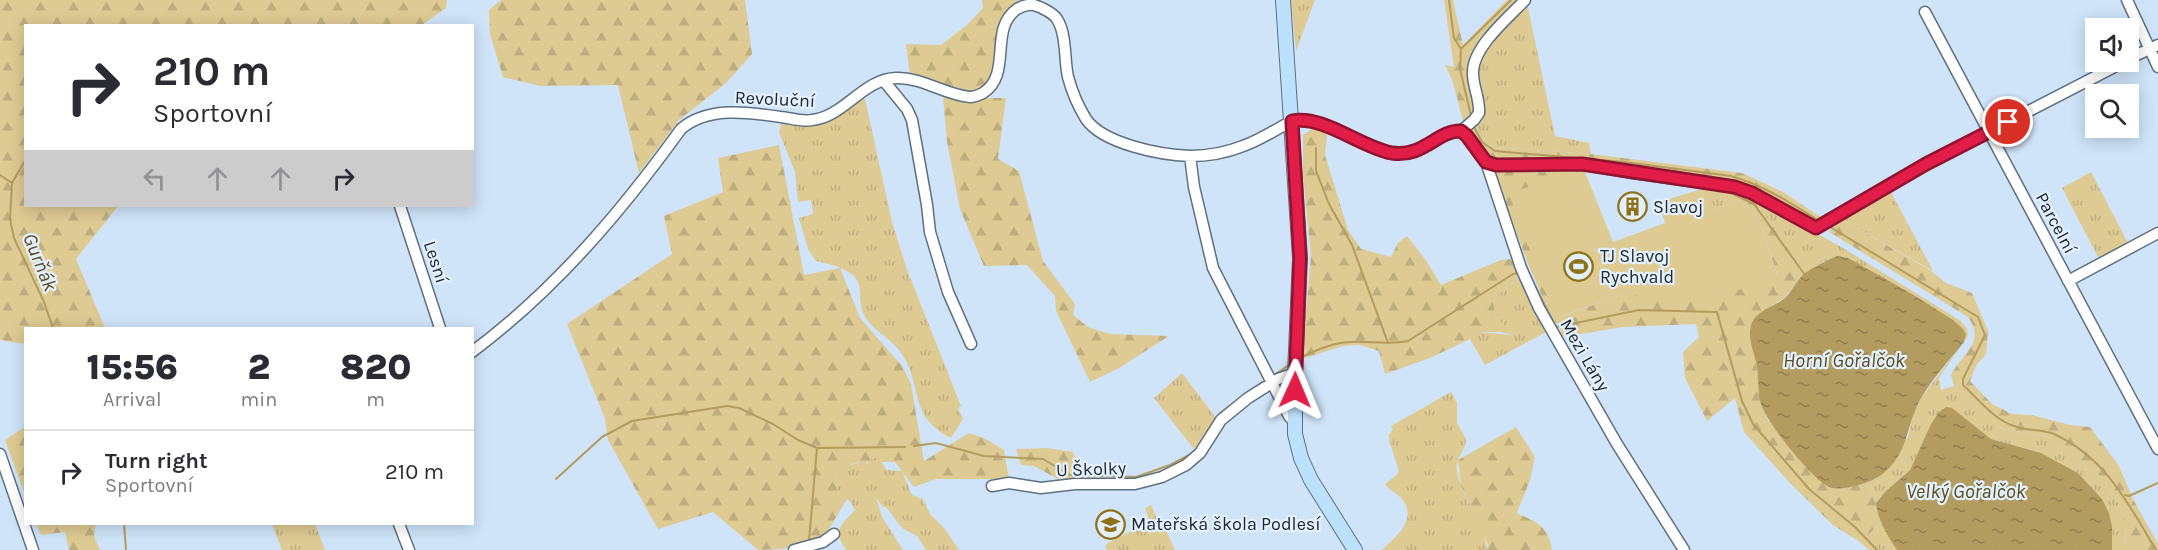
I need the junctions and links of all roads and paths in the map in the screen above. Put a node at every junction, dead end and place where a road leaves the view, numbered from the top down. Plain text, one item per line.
1 (1283, 0) edge
2 (1525, 0) edge
3 (2127, 0) edge
4 (1925, 12) dead end
5 (2154, 46) edge
6 (2139, 54) edge
7 (2158, 67) edge
8 (2105, 72) edge
9 (884, 81) junction
10 (1292, 121) junction
11 (1467, 126) junction
12 (1989, 132) junction
13 (1190, 156) junction
14 (1486, 162) junction
15 (399, 207) edge
16 (2158, 233) edge
17 (2068, 281) junction
18 (440, 327) edge
19 (971, 344) dead end
20 (474, 350) edge
21 (1295, 373) junction
22 (1272, 384) junction
23 (1295, 423) junction
24 (2158, 449) edge
25 (0, 454) edge
26 (993, 486) dead end
27 (24, 524) edge
28 (24, 525) edge
29 (399, 525) edge
30 (834, 534) dead end
31 (33, 550) edge
32 (409, 550) edge
33 (794, 550) edge
34 (1355, 550) edge
35 (1684, 550) edge

1 - 10 street
2 - 11 street
3 - 5 street
4 - 12 street, Parcelní
5 - 6 street
5 - 7 street
8 - 12 street
9 - 13 street
9 - 19 street
9 - 20 street, Revoluční
10 - 11 street
10 - 13 street
10 - 21 street
11 - 14 street, Mezi Lány
12 - 14 street
12 - 17 street, Parcelní
13 - 22 street
14 - 35 street, Mezi Lány
15 - 18 street, Lesní
16 - 17 street
17 - 24 street, Parcelní
21 - 22 street, U Školky
21 - 23 street
22 - 23 street
22 - 26 street, U Školky
23 - 34 street
25 - 27 street
28 - 31 street
29 - 32 street
30 - 33 street

